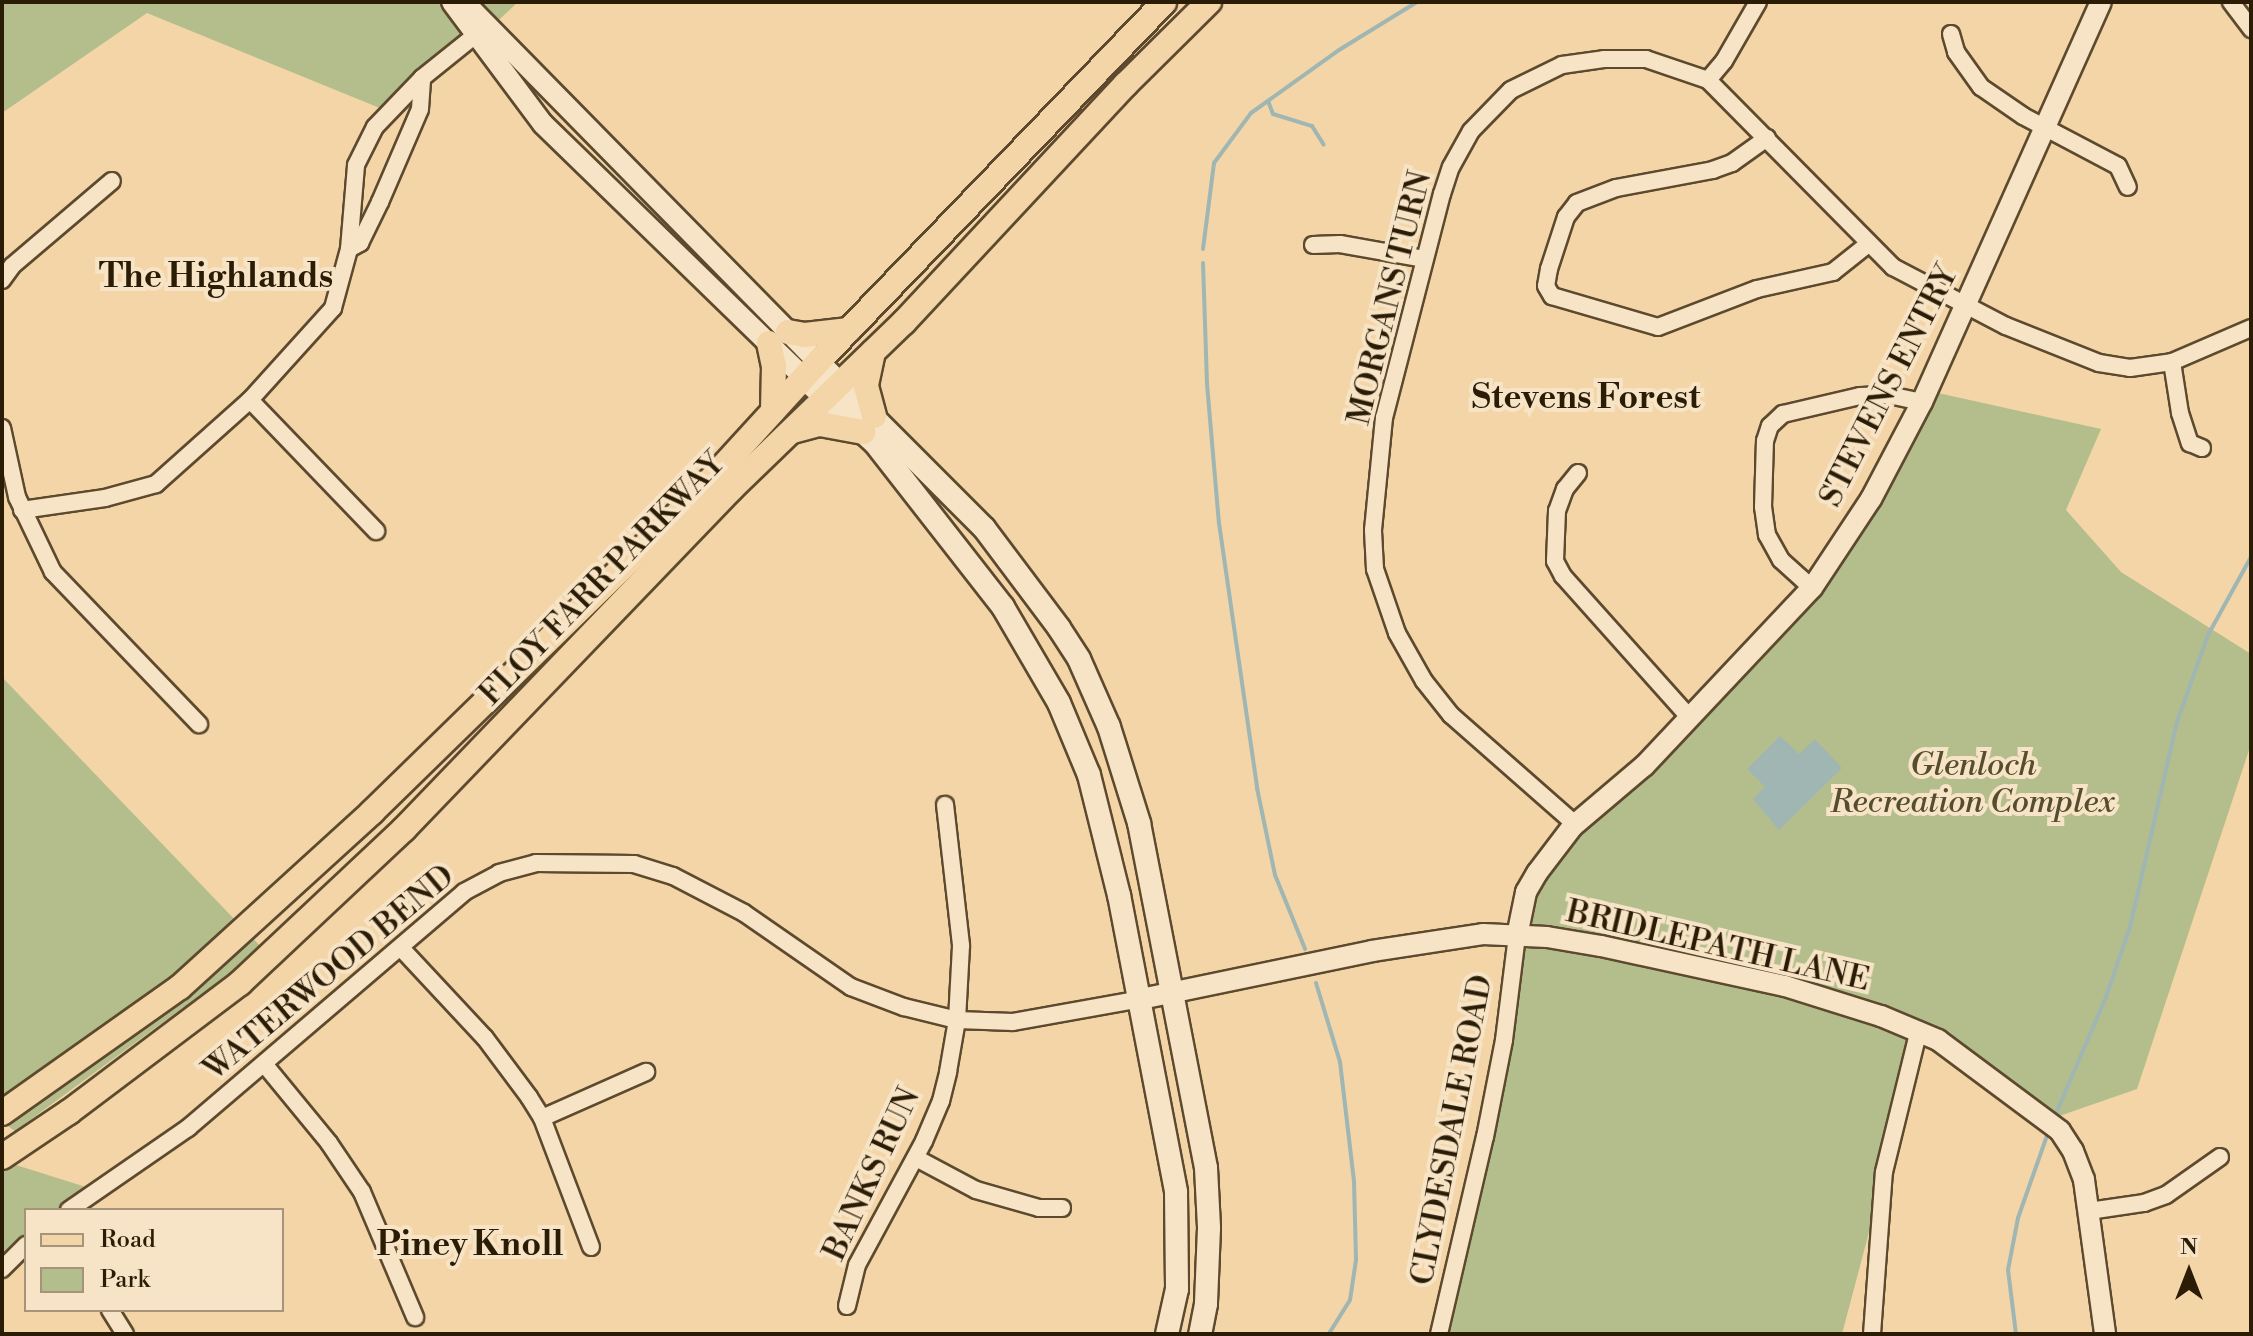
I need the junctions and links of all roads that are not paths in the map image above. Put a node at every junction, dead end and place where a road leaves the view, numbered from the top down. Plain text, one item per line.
1 (452, 2) edge
2 (464, 2) edge
3 (1164, 2) edge
4 (1191, 2) edge
5 (1209, 2) edge
6 (1758, 2) edge
7 (2101, 2) edge
8 (2231, 2) edge
9 (2251, 29) edge
10 (482, 30) junction
11 (1951, 34) dead end
12 (422, 78) junction
13 (1708, 80) junction
14 (1126, 84) junction
15 (2046, 127) junction
16 (1767, 138) junction
17 (112, 181) dead end
18 (2128, 187) dead end
19 (1313, 245) dead end
20 (1867, 245) junction
21 (705, 248) junction
22 (349, 249) junction
23 (1424, 259) junction
24 (690, 266) junction
25 (2, 280) edge
26 (1965, 306) junction
27 (2251, 328) edge
28 (849, 330) junction
29 (779, 338) junction
30 (873, 352) junction
31 (2172, 362) junction
32 (811, 370) junction
33 (832, 391) junction
34 (250, 400) junction
35 (1922, 402) junction
36 (773, 411) junction
37 (868, 424) junction
38 (2, 428) edge
39 (790, 432) junction
40 (2202, 448) dead end
41 (1578, 473) dead end
42 (22, 510) junction
43 (376, 531) dead end
44 (1812, 588) junction
45 (1690, 718) junction
46 (199, 724) dead end
47 (945, 805) dead end
48 (1575, 824) junction
49 (1517, 936) junction
50 (401, 948) junction
51 (1171, 993) junction
52 (1141, 999) junction
53 (957, 1020) junction
54 (1919, 1030) junction
55 (265, 1065) junction
56 (646, 1072) dead end
57 (2, 1113) edge
58 (542, 1118) junction
59 (2, 1157) edge
60 (2220, 1157) dead end
61 (916, 1158) junction
62 (72, 1208) edge
63 (1062, 1208) dead end
64 (2089, 1211) junction
65 (24, 1247) edge
66 (591, 1247) dead end
67 (2, 1269) edge
68 (847, 1306) dead end
69 (111, 1312) edge
70 (415, 1317) dead end
71 (125, 1334) edge
72 (1167, 1334) edge
73 (1200, 1334) edge
74 (1439, 1334) edge
75 (1872, 1334) edge
76 (2105, 1334) edge

1 - 10 street
2 - 10 street
3 - 28 main road, FLOY FARR PARKWAY
4 - 14 main road
5 - 14 main road, FLOY FARR PARKWAY
6 - 13 street
7 - 15 street, STEVENS ENTRY
8 - 9 street
10 - 12 street
10 - 21 street
10 - 24 street
11 - 15 street
12 - 22 street
12 - 22 street
13 - 16 street, MORGANS TURN
13 - 23 street, MORGANS TURN
14 - 30 main road, FLOY FARR PARKWAY
15 - 18 street
15 - 26 street, STEVENS ENTRY
16 - 20 street, MORGANS TURN
16 - 20 street
17 - 25 street
19 - 23 street
20 - 26 street, MORGANS TURN
21 - 24 street
21 - 29 street
22 - 34 street
23 - 48 street, MORGANS TURN
24 - 29 street
26 - 31 street, MORGANS TURN
26 - 35 street, STEVENS ENTRY
27 - 31 street, MORGANS TURN
28 - 29 main road
28 - 32 main road, FLOY FARR PARKWAY
29 - 32 street
29 - 36 main road
30 - 33 main road, FLOY FARR PARKWAY
30 - 37 main road
31 - 40 street
32 - 33 main road
32 - 36 main road, FLOY FARR PARKWAY
33 - 37 main road
33 - 39 main road, FLOY FARR PARKWAY
34 - 42 street
34 - 43 street
35 - 44 street, STEVENS ENTRY
35 - 44 street
36 - 57 main road, FLOY FARR PARKWAY
37 - 39 main road
37 - 51 main road
37 - 52 main road
38 - 42 street
39 - 59 main road, FLOY FARR PARKWAY
41 - 45 street
42 - 46 street
44 - 45 street, STEVENS ENTRY
45 - 48 street, STEVENS ENTRY
47 - 53 street, BANKS RUN
48 - 49 street, STEVENS ENTRY
49 - 51 street, BRIDLEPATH LANE
49 - 54 street, BRIDLEPATH LANE
49 - 74 street, CLYDESDALE ROAD
50 - 53 street, WATERWOOD BEND
50 - 55 street, WATERWOOD BEND
50 - 58 street
51 - 52 street, BRIDLEPATH LANE
51 - 73 main road
52 - 53 street, WATERWOOD BEND
52 - 72 main road
53 - 61 street, BANKS RUN
54 - 64 street, BRIDLEPATH LANE
54 - 75 street
55 - 62 street, WATERWOOD BEND
55 - 70 street
56 - 58 street
58 - 66 street
60 - 64 street
61 - 63 street
61 - 68 street, BANKS RUN
64 - 76 street, BRIDLEPATH LANE
65 - 67 street
69 - 71 street

